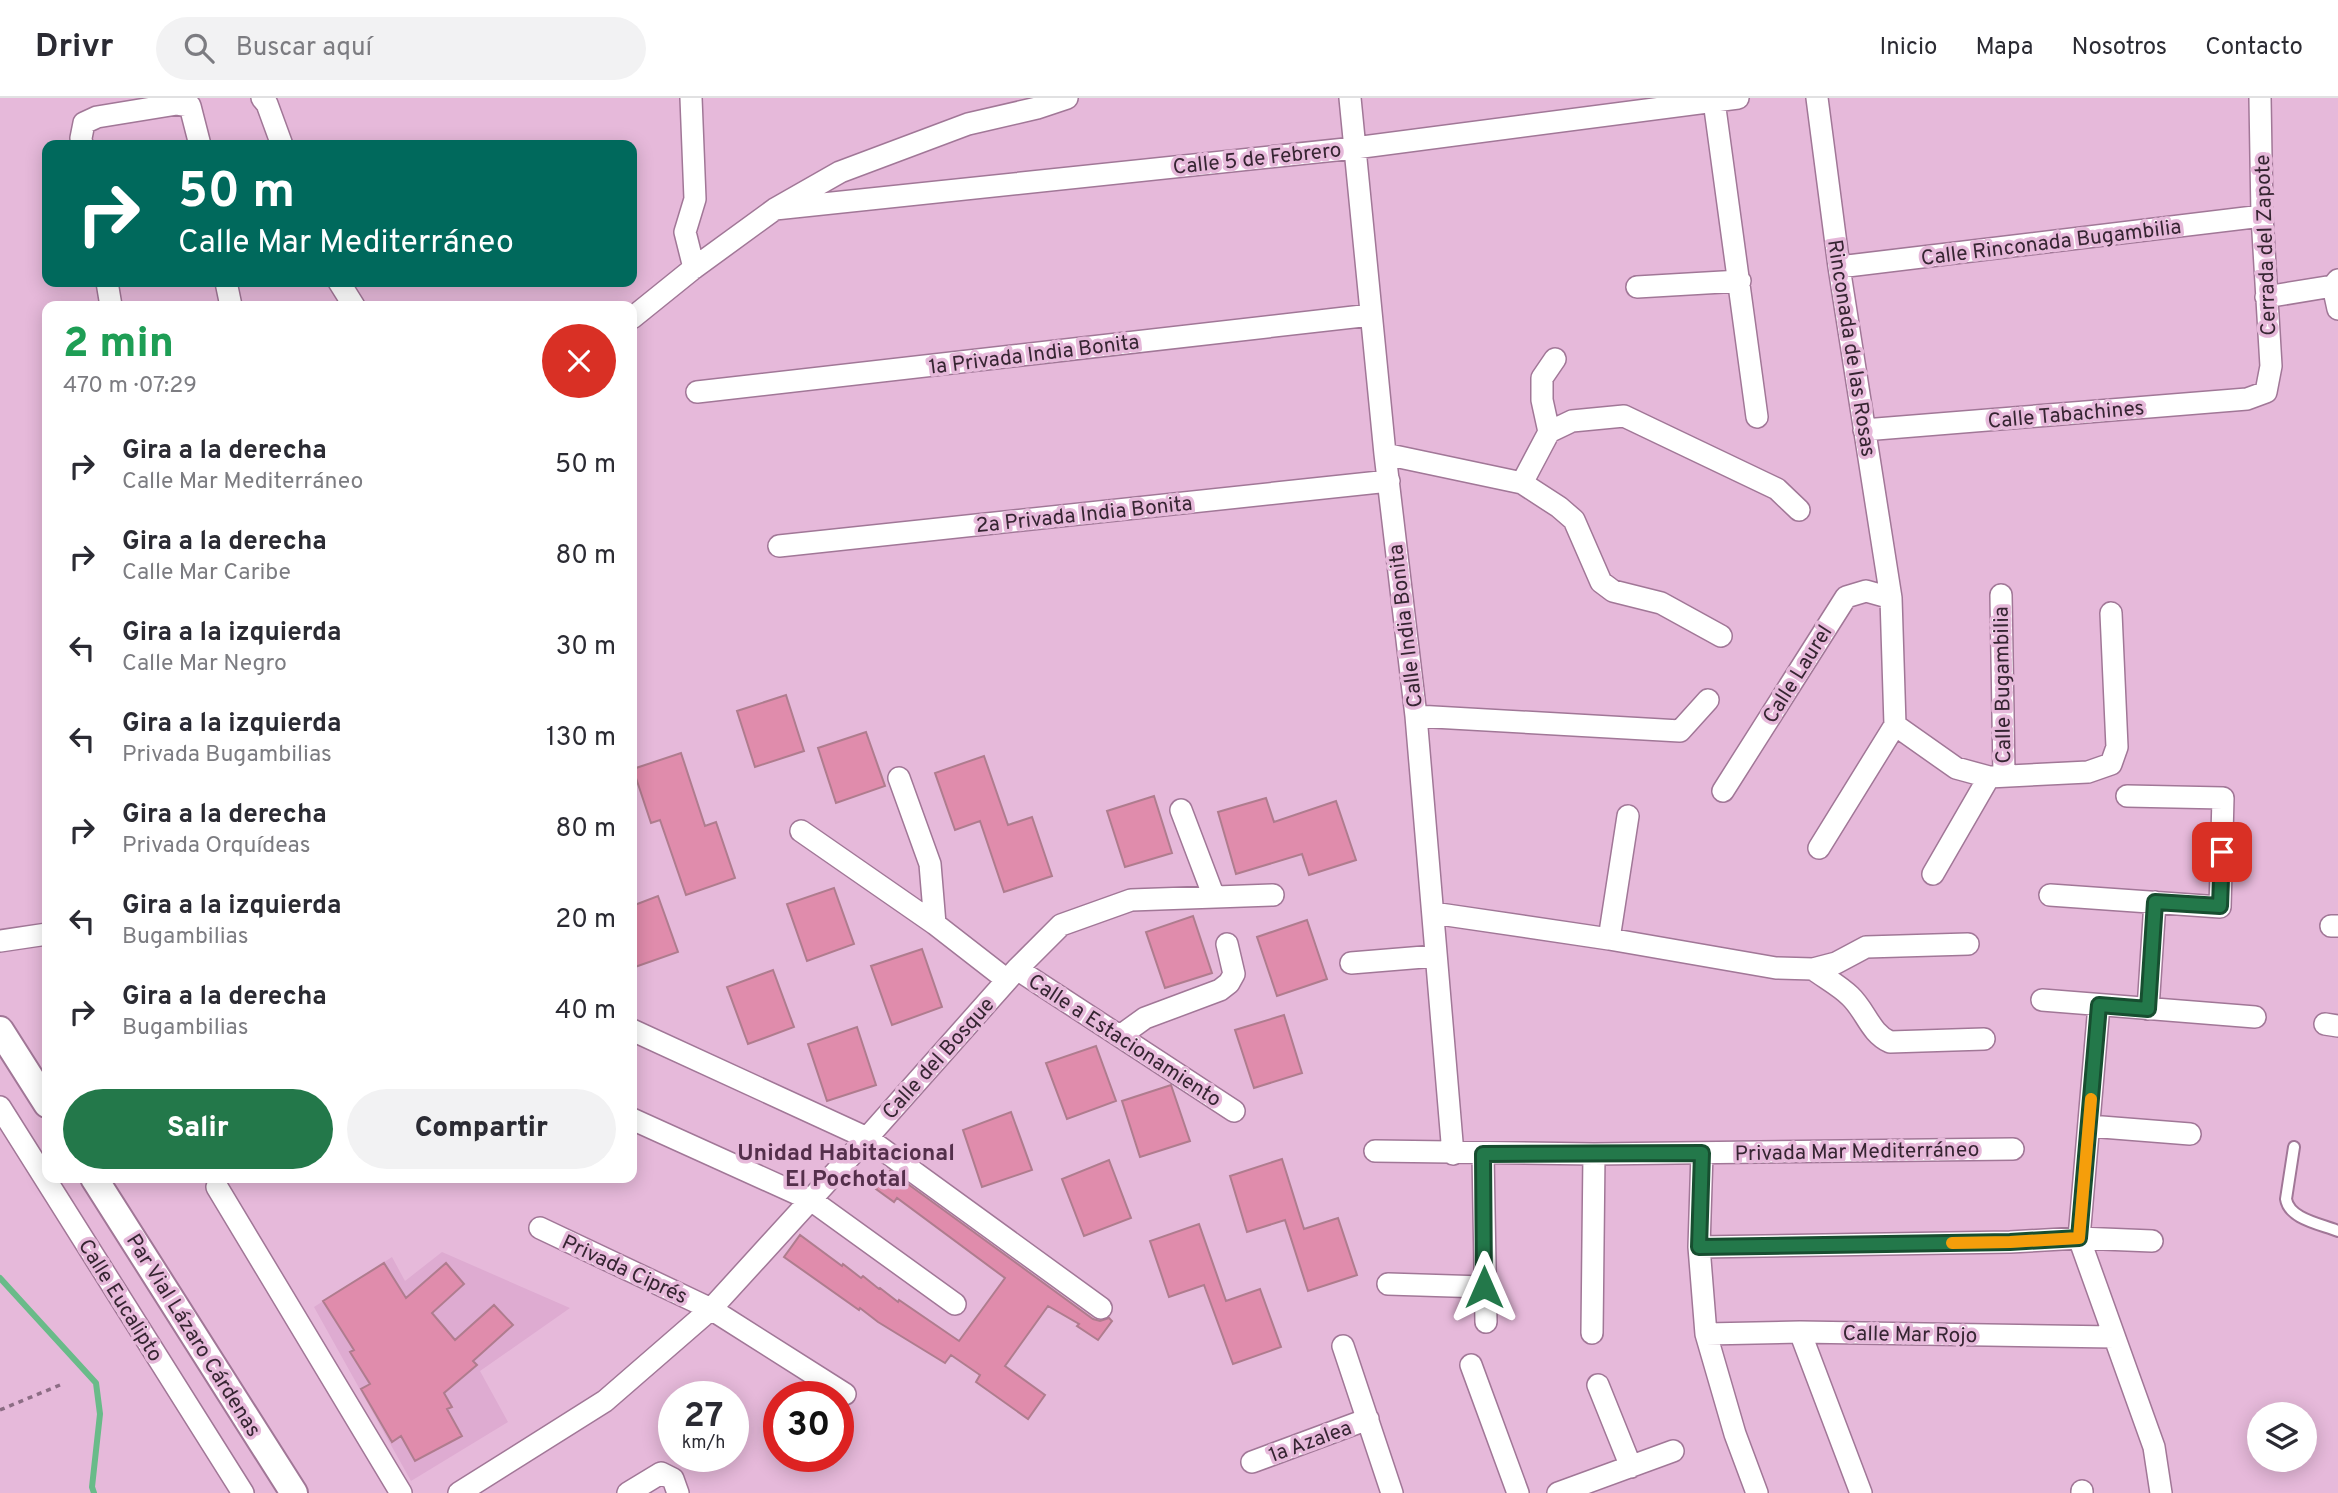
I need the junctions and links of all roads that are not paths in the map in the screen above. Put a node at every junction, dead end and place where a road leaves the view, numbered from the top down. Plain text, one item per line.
1 (262, 98) edge
2 (691, 98) edge
3 (1067, 98) edge
4 (1350, 98) edge
5 (1738, 98) edge
6 (1816, 98) edge
7 (2260, 98) edge
8 (1714, 101) junction
9 (81, 140) edge
10 (199, 140) edge
11 (280, 140) edge
12 (1355, 148) junction
13 (775, 209) junction
14 (2263, 216) junction
15 (1839, 267) junction
16 (694, 268) junction
17 (1740, 281) junction
18 (2335, 283) edge
19 (1637, 287) dead end
20 (2266, 297) junction
21 (2338, 309) edge
22 (637, 314) edge
23 (1371, 315) junction
24 (1555, 359) dead end
25 (2266, 391) joint
26 (697, 392) dead end
27 (1757, 417) dead end
28 (1864, 430) junction
29 (1549, 432) junction
30 (1385, 454) junction
31 (1389, 481) junction
32 (1522, 483) junction
33 (1799, 510) dead end
34 (779, 546) dead end
35 (2001, 595) dead end
36 (1891, 598) junction
37 (2111, 613) dead end
38 (1721, 636) dead end
39 (1708, 700) dead end
40 (1416, 716) junction
41 (1895, 725) junction
42 (1996, 776) junction
43 (899, 778) dead end
44 (1723, 792) dead end
45 (2127, 796) dead end
46 (1181, 810) dead end
47 (1628, 816) dead end
48 (802, 831) dead end
49 (1819, 848) dead end
50 (1933, 874) dead end
51 (1273, 895) dead end
52 (2050, 895) dead end
53 (1214, 897) junction
54 (2155, 902) junction
55 (1433, 913) junction
56 (935, 925) junction
57 (42, 938) edge
58 (1609, 939) junction
59 (0, 941) edge
60 (1227, 944) dead end
61 (1968, 944) dead end
62 (1436, 956) junction
63 (1351, 962) dead end
64 (1813, 969) junction
65 (1012, 974) junction
66 (2042, 1000) dead end
67 (2099, 1005) junction
68 (2148, 1009) junction
69 (2255, 1017) dead end
70 (0, 1030) edge
71 (637, 1032) edge
72 (1120, 1036) junction
73 (1984, 1039) dead end
74 (42, 1096) edge
75 (0, 1107) edge
76 (1234, 1111) dead end
77 (637, 1121) edge
78 (2088, 1126) junction
79 (2190, 1134) dead end
80 (867, 1138) junction
81 (2294, 1147) dead end
82 (2013, 1149) dead end
83 (1375, 1151) dead end
84 (1702, 1153) junction
85 (1453, 1154) junction
86 (1483, 1154) junction
87 (1594, 1154) junction
88 (42, 1174) edge
89 (48, 1183) edge
90 (97, 1183) edge
91 (217, 1187) dead end
92 (811, 1200) junction
93 (540, 1228) dead end
94 (2338, 1231) edge
95 (2079, 1238) junction
96 (2152, 1241) dead end
97 (1699, 1247) junction
98 (1388, 1284) dead end
99 (1484, 1287) junction
100 (955, 1304) dead end
101 (1101, 1308) dead end
102 (711, 1309) junction
103 (1486, 1322) dead end
104 (1800, 1332) junction
105 (1592, 1333) dead end
106 (1706, 1334) junction
107 (2114, 1337) junction
108 (1343, 1346) dead end
109 (1471, 1365) dead end
110 (825, 1381) edge
111 (1598, 1385) dead end
112 (1368, 1419) junction
113 (1673, 1451) dead end
114 (1252, 1462) dead end
115 (1631, 1467) junction
116 (243, 1493) edge
117 (294, 1493) edge
118 (401, 1493) edge
119 (459, 1493) edge
120 (628, 1493) edge
121 (678, 1493) edge
122 (1392, 1493) edge
123 (1518, 1493) edge
124 (1558, 1493) edge
125 (1757, 1493) edge
126 (1861, 1493) edge
127 (2161, 1493) edge

1 - 11 street
2 - 16 street
3 - 13 street
4 - 12 street, Calle India Bonita
5 - 8 street, Calle 5 de Febrero
6 - 15 street, Rinconada de las Rosas
7 - 14 street, Cerrada del Zapote
8 - 12 street, Calle 5 de Febrero
8 - 17 street
9 - 10 street
12 - 13 street, Calle 5 de Febrero
12 - 23 street, Calle India Bonita
13 - 16 street
14 - 15 street, Calle Rinconada Bugambilia
14 - 20 street, Cerrada del Zapote
15 - 28 street, Rinconada de las Rosas
16 - 22 street
17 - 19 street
17 - 27 street
18 - 20 street
18 - 21 street
20 - 25 street, Cerrada del Zapote
23 - 26 street, 1a Privada India Bonita
23 - 30 street, Calle India Bonita
24 - 29 street
25 - 28 street, Calle Tabachines
28 - 36 street, Rinconada de las Rosas
29 - 32 street
29 - 33 street
30 - 31 street, Calle India Bonita
30 - 32 street
31 - 34 street, 2a Privada India Bonita
31 - 40 street, Calle India Bonita
32 - 38 street
35 - 42 street, Calle Bugambilia
36 - 41 street, Rinconada de las Rosas
36 - 44 street, Calle Laurel
37 - 42 street
39 - 40 street
40 - 55 street, Calle India Bonita
41 - 42 street
41 - 49 street
42 - 50 street, Calle Bugambilia
43 - 56 street
45 - 54 street
46 - 53 street
47 - 58 street
48 - 56 street, Calle a Estacionamiento
51 - 53 street, Calle del Bosque
52 - 54 street
53 - 65 street, Calle del Bosque
54 - 68 street
55 - 58 street
55 - 62 street, Calle India Bonita
56 - 65 street, Calle a Estacionamiento
57 - 59 street
58 - 64 street
60 - 72 street
61 - 64 street
62 - 63 street
62 - 85 street, Calle India Bonita
64 - 73 street
65 - 72 street, Calle a Estacionamiento
65 - 80 street, Calle del Bosque
66 - 67 street
67 - 68 street
67 - 78 street
68 - 69 street
70 - 74 street
71 - 80 street
72 - 76 street, Calle a Estacionamiento
75 - 88 street, Calle Eucalipto
77 - 92 street
78 - 79 street
78 - 95 street
80 - 92 street, Calle del Bosque
80 - 101 street
81 - 94 lane
82 - 84 street, Privada Mar Mediterráneo
83 - 85 street
84 - 87 street, Privada Mar Mediterráneo
84 - 97 street
85 - 86 street, Privada Mar Mediterráneo
86 - 87 street, Privada Mar Mediterráneo
86 - 99 street
87 - 105 street
89 - 116 street, Calle Eucalipto
90 - 117 street, Par Vial Lázaro Cárdenas
91 - 118 street
92 - 100 street
92 - 102 street, Calle del Bosque
93 - 102 street, Privada Ciprés
95 - 96 street
95 - 97 street
95 - 107 street
97 - 106 street
98 - 99 street
99 - 103 street
102 - 110 street, Privada Ciprés
102 - 119 street, Calle del Bosque
104 - 106 street, Calle Mar Rojo
104 - 107 street, Calle Mar Rojo
104 - 126 street
106 - 125 street
107 - 127 street
108 - 112 street
109 - 123 street
111 - 115 street
112 - 114 street, 1a Azalea
112 - 122 street
113 - 115 street
115 - 124 street
120 - 121 street

